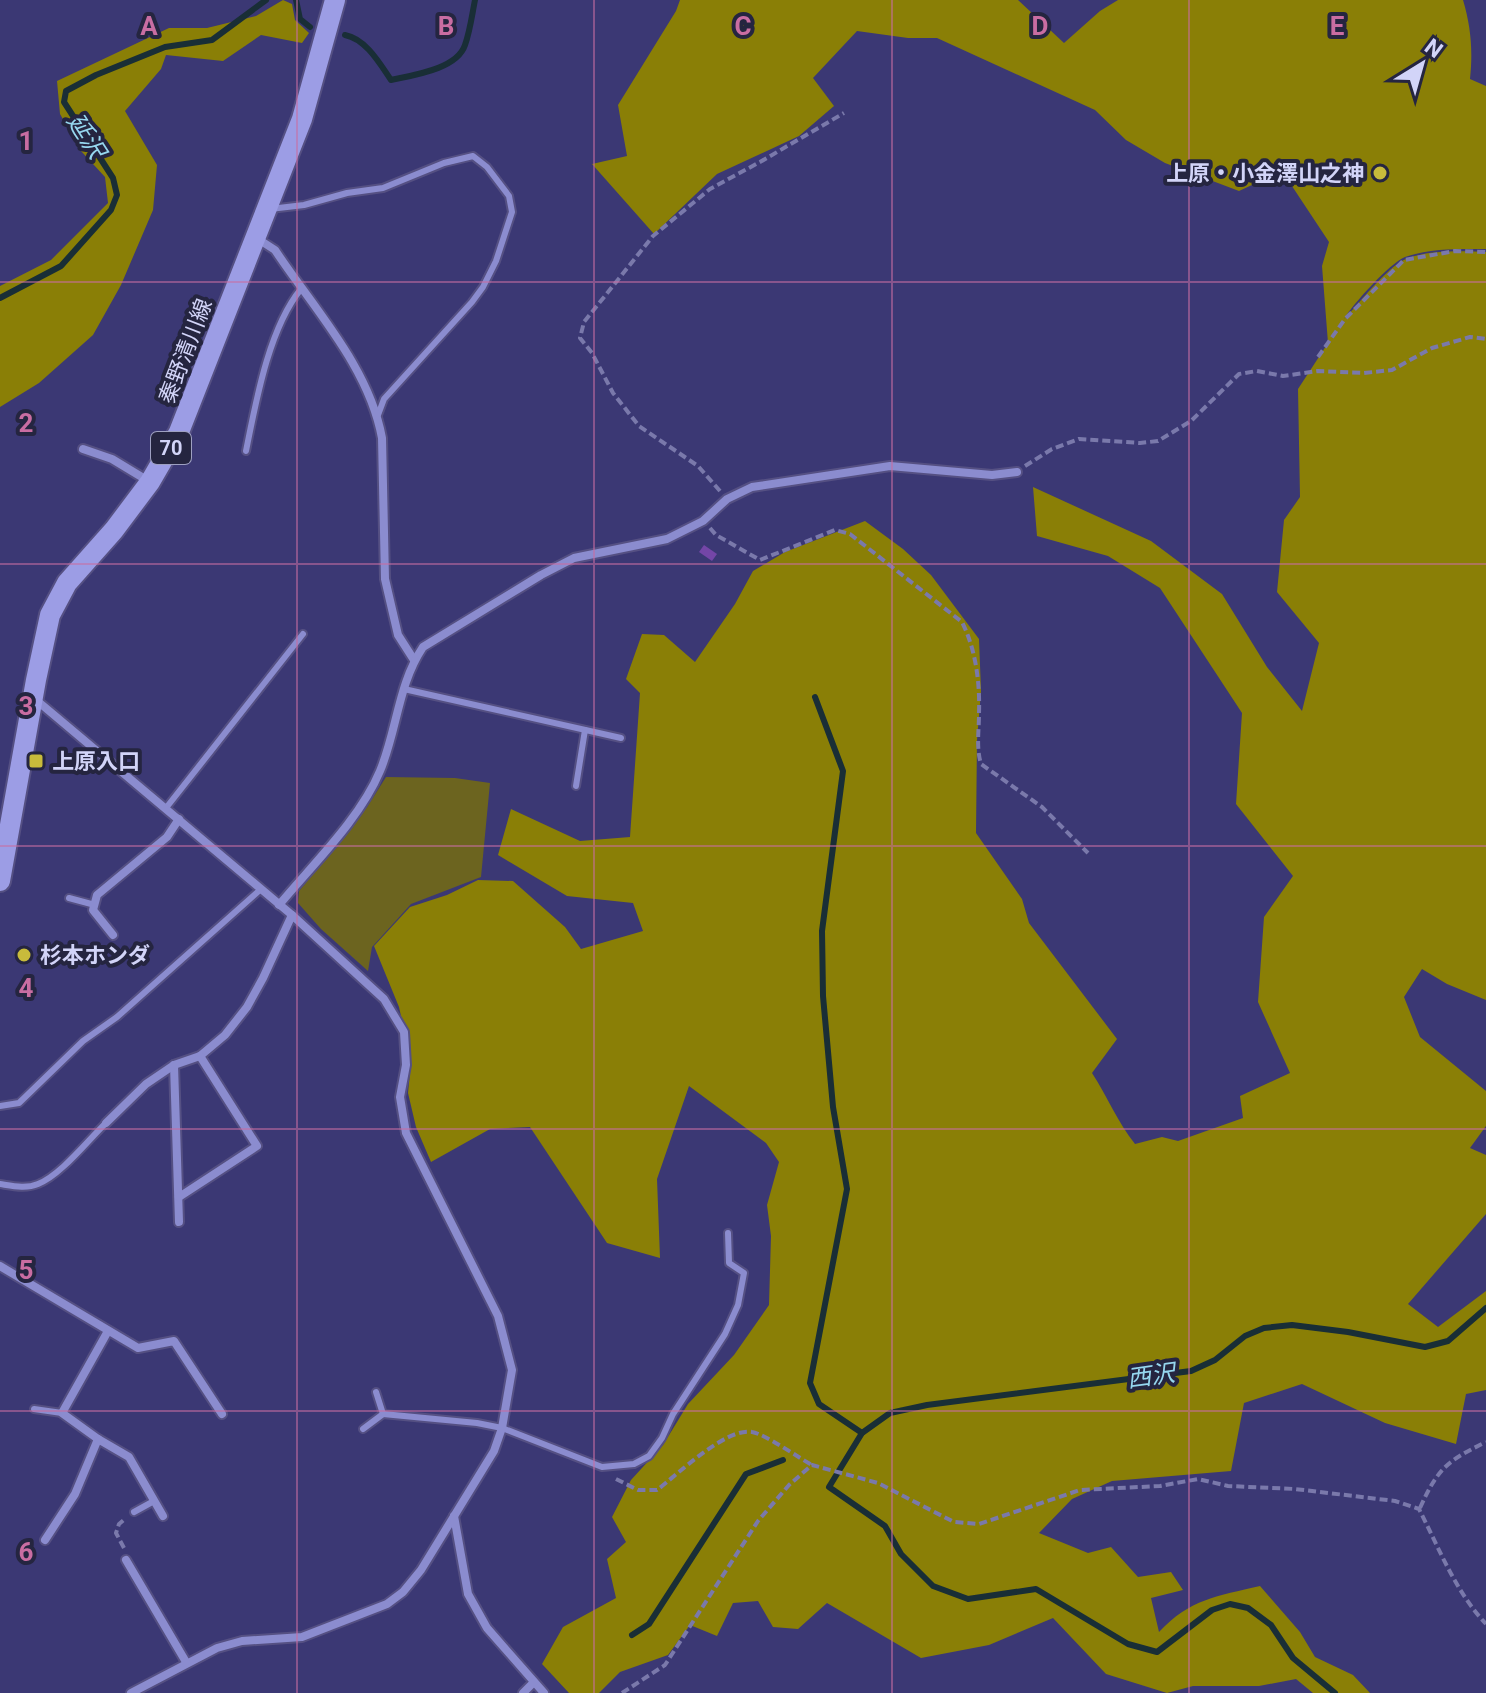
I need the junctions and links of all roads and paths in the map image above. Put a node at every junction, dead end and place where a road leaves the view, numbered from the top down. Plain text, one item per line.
1 (335, 0) edge
2 (844, 113) dead end
3 (266, 210) junction
4 (255, 236) junction
5 (1486, 252) edge
6 (301, 289) junction
7 (1486, 339) edge
8 (1318, 357) dead end
9 (378, 415) junction
10 (83, 449) dead end
11 (246, 451) dead end
12 (1017, 472) joint
13 (150, 482) junction
14 (727, 499) junction
15 (703, 521) junction
16 (303, 634) dead end
17 (414, 660) junction
18 (404, 689) junction
19 (33, 698) junction
20 (585, 730) junction
21 (621, 738) dead end
22 (576, 786) dead end
23 (166, 808) junction
24 (179, 819) junction
25 (1088, 853) dead end
26 (0, 881) edge
27 (261, 889) junction
28 (69, 898) dead end
29 (95, 905) junction
30 (279, 905) junction
31 (292, 915) junction
32 (113, 935) dead end
33 (200, 1056) junction
34 (174, 1065) junction
35 (0, 1106) edge
36 (106, 1123) joint
37 (0, 1184) edge
38 (179, 1197) junction
39 (179, 1222) dead end
40 (728, 1233) dead end
41 (0, 1266) edge
42 (108, 1331) junction
43 (376, 1392) dead end
44 (34, 1409) dead end
45 (62, 1413) junction
46 (222, 1414) dead end
47 (383, 1414) junction
48 (502, 1428) junction
49 (363, 1429) dead end
50 (98, 1439) junction
51 (1486, 1442) edge
52 (812, 1465) junction
53 (602, 1467) junction
54 (154, 1501) junction
55 (1419, 1509) junction
56 (134, 1512) dead end
57 (454, 1515) junction
58 (163, 1516) dead end
59 (119, 1524) dead end
60 (45, 1540) dead end
61 (122, 1543) dead end
62 (126, 1560) dead end
63 (1486, 1624) edge
64 (186, 1662) junction
65 (534, 1682) junction
66 (131, 1693) edge
67 (523, 1693) edge
68 (544, 1693) edge
69 (622, 1693) edge

1 - 3 main road, 秦野清川線 / 70
2 - 14 path
3 - 4 main road, 秦野清川線 / 70
3 - 9 lane
4 - 6 street
4 - 13 main road, 秦野清川線 / 70
5 - 8 path
6 - 9 street
6 - 11 lane
7 - 12 path
9 - 17 street
10 - 13 street
12 - 14 street
13 - 19 main road, 秦野清川線 / 70
14 - 15 street
15 - 17 street
15 - 25 path
16 - 23 lane
17 - 18 street
18 - 20 lane
18 - 30 street
19 - 23 street
19 - 26 main road, 秦野清川線 / 70
20 - 21 lane
20 - 22 lane
23 - 24 street
24 - 27 street
24 - 29 street
27 - 30 street
27 - 35 lane
28 - 29 lane
29 - 32 street
30 - 31 street
31 - 33 street
31 - 48 street
33 - 34 street
33 - 38 street
34 - 36 street
34 - 38 street
36 - 37 lane
38 - 39 street
40 - 53 lane
41 - 42 street
42 - 45 street
42 - 46 street
43 - 47 lane
44 - 45 lane
45 - 50 street
47 - 48 lane
47 - 49 lane
48 - 53 lane
48 - 57 street
50 - 54 street
50 - 60 street
51 - 55 path
52 - 53 path
52 - 55 path
52 - 69 path
54 - 56 lane
54 - 58 street
55 - 63 path
57 - 64 street
57 - 65 street
59 - 61 path
62 - 64 street
64 - 66 street
65 - 67 street
65 - 68 street

